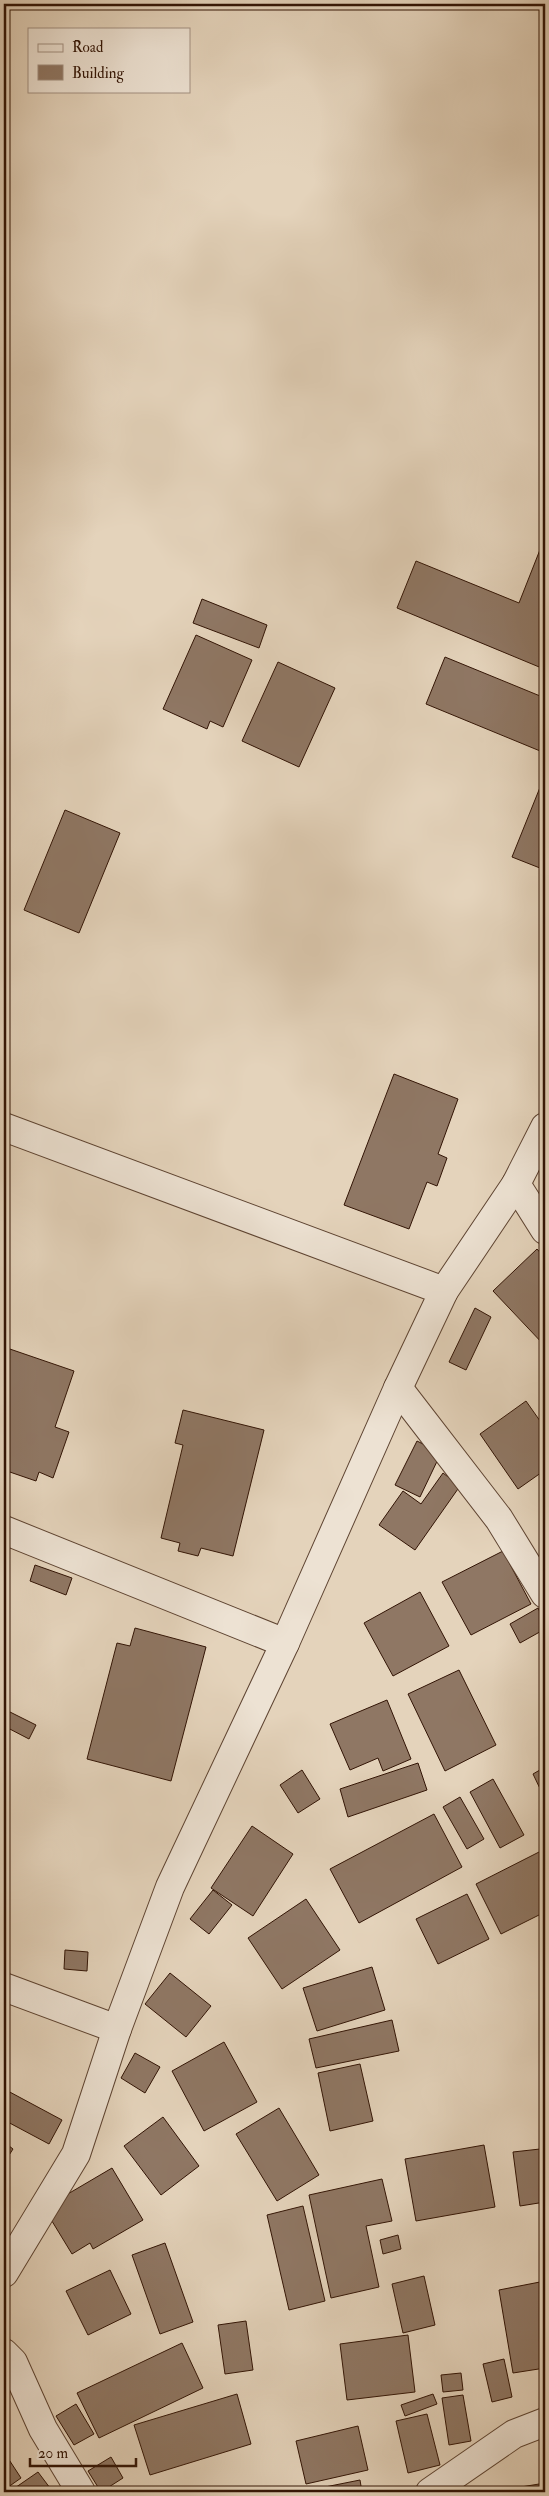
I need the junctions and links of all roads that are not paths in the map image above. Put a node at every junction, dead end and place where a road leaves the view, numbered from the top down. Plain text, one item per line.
1 (4, 1127) edge
2 (545, 1127) edge
3 (516, 1184) junction
4 (545, 1230) edge
5 (444, 1291) junction
6 (398, 1388) junction
7 (4, 1530) edge
8 (545, 1594) edge
9 (285, 1643) junction
10 (4, 1987) edge
11 (117, 2029) junction
12 (4, 2273) edge
13 (4, 2353) edge
14 (545, 2422) edge
15 (81, 2492) edge
16 (430, 2492) edge

1 - 5 street
2 - 3 street
3 - 4 street
3 - 5 street
5 - 6 street
6 - 8 street
6 - 9 street
7 - 9 street
9 - 11 street
10 - 11 street
11 - 12 street
13 - 15 street
14 - 16 street

